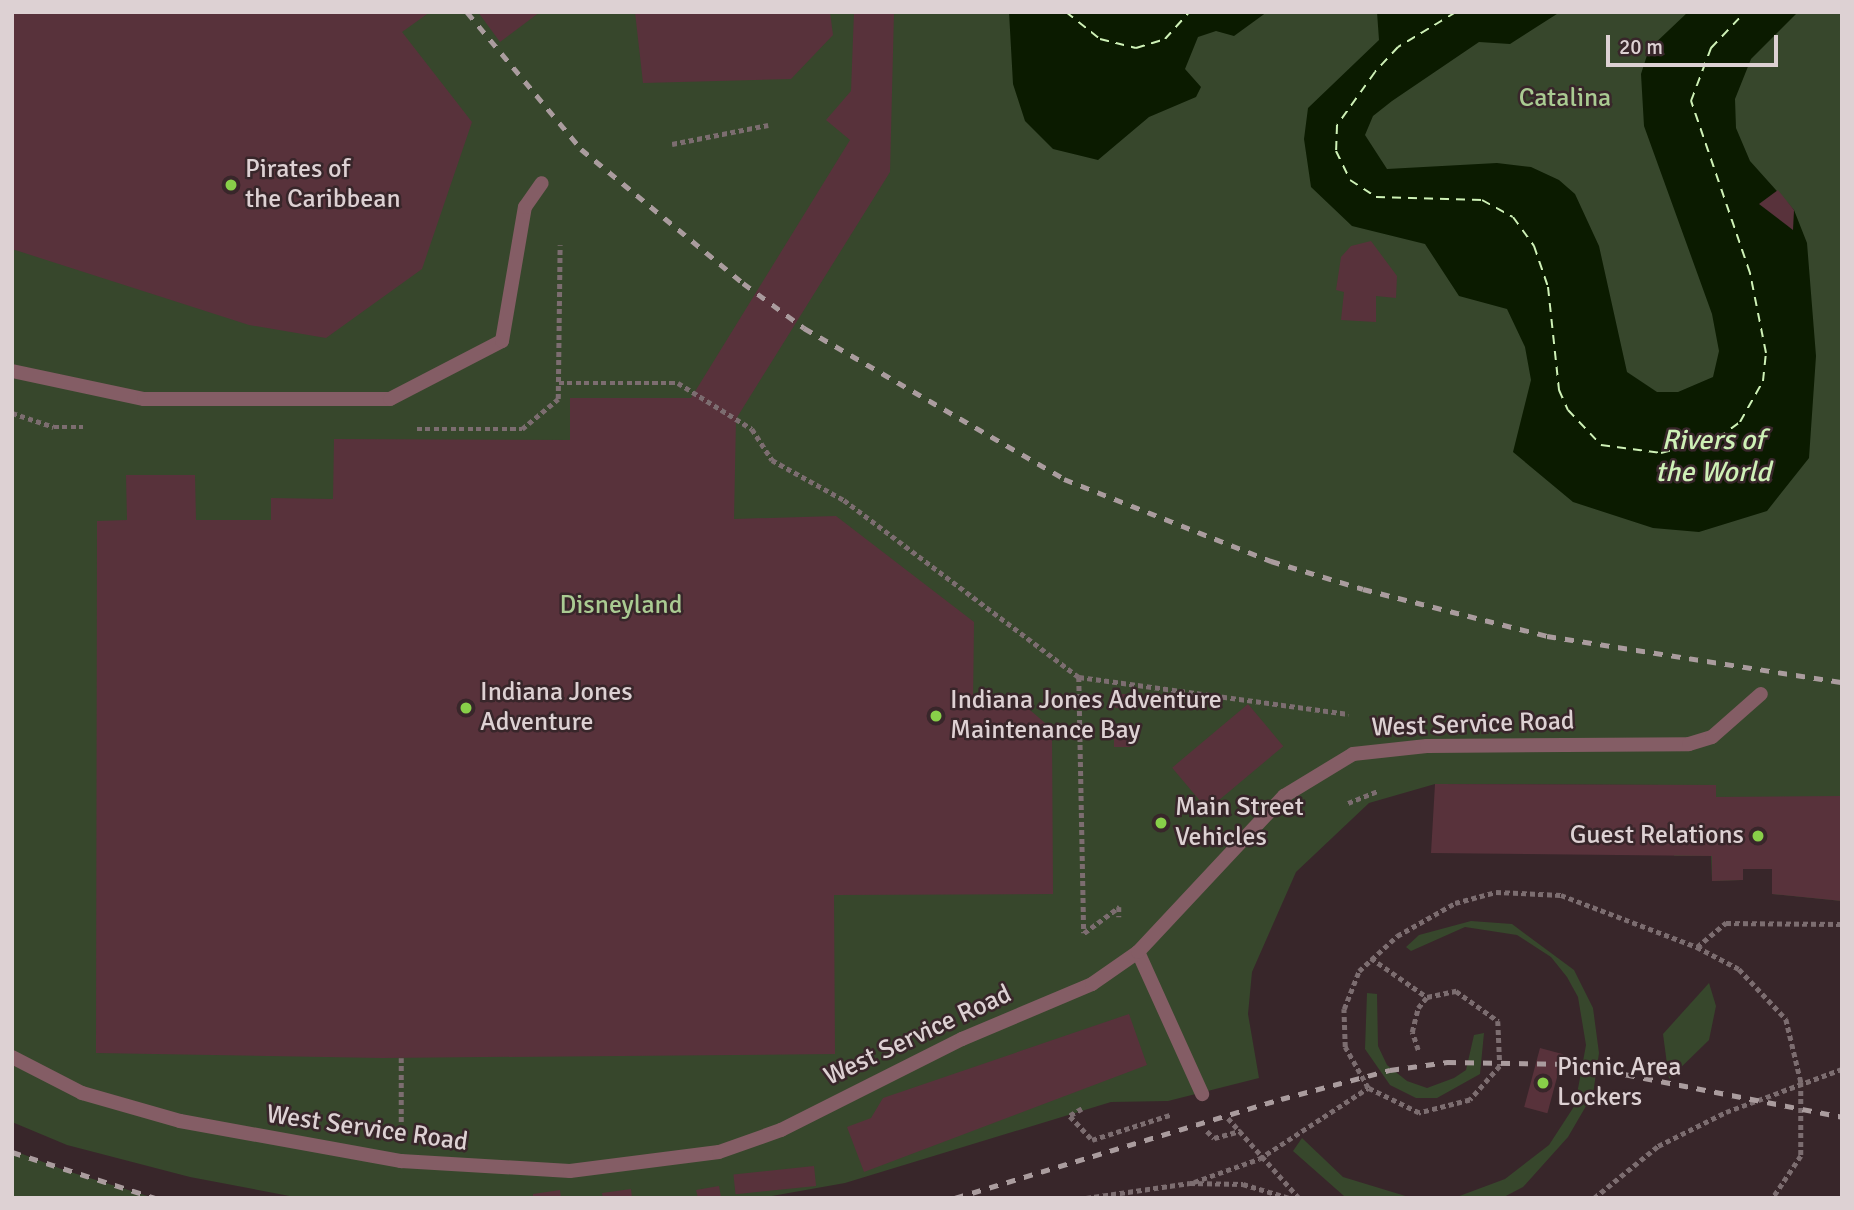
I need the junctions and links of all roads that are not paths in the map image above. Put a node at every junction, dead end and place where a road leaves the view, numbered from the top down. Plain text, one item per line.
1 (542, 183) dead end
2 (12, 372) edge
3 (1761, 694) dead end
4 (1138, 952) junction
5 (12, 1057) edge
6 (1202, 1094) road end

1 - 2 lane
3 - 4 lane, West Service Road
4 - 5 lane, West Service Road
4 - 6 lane

